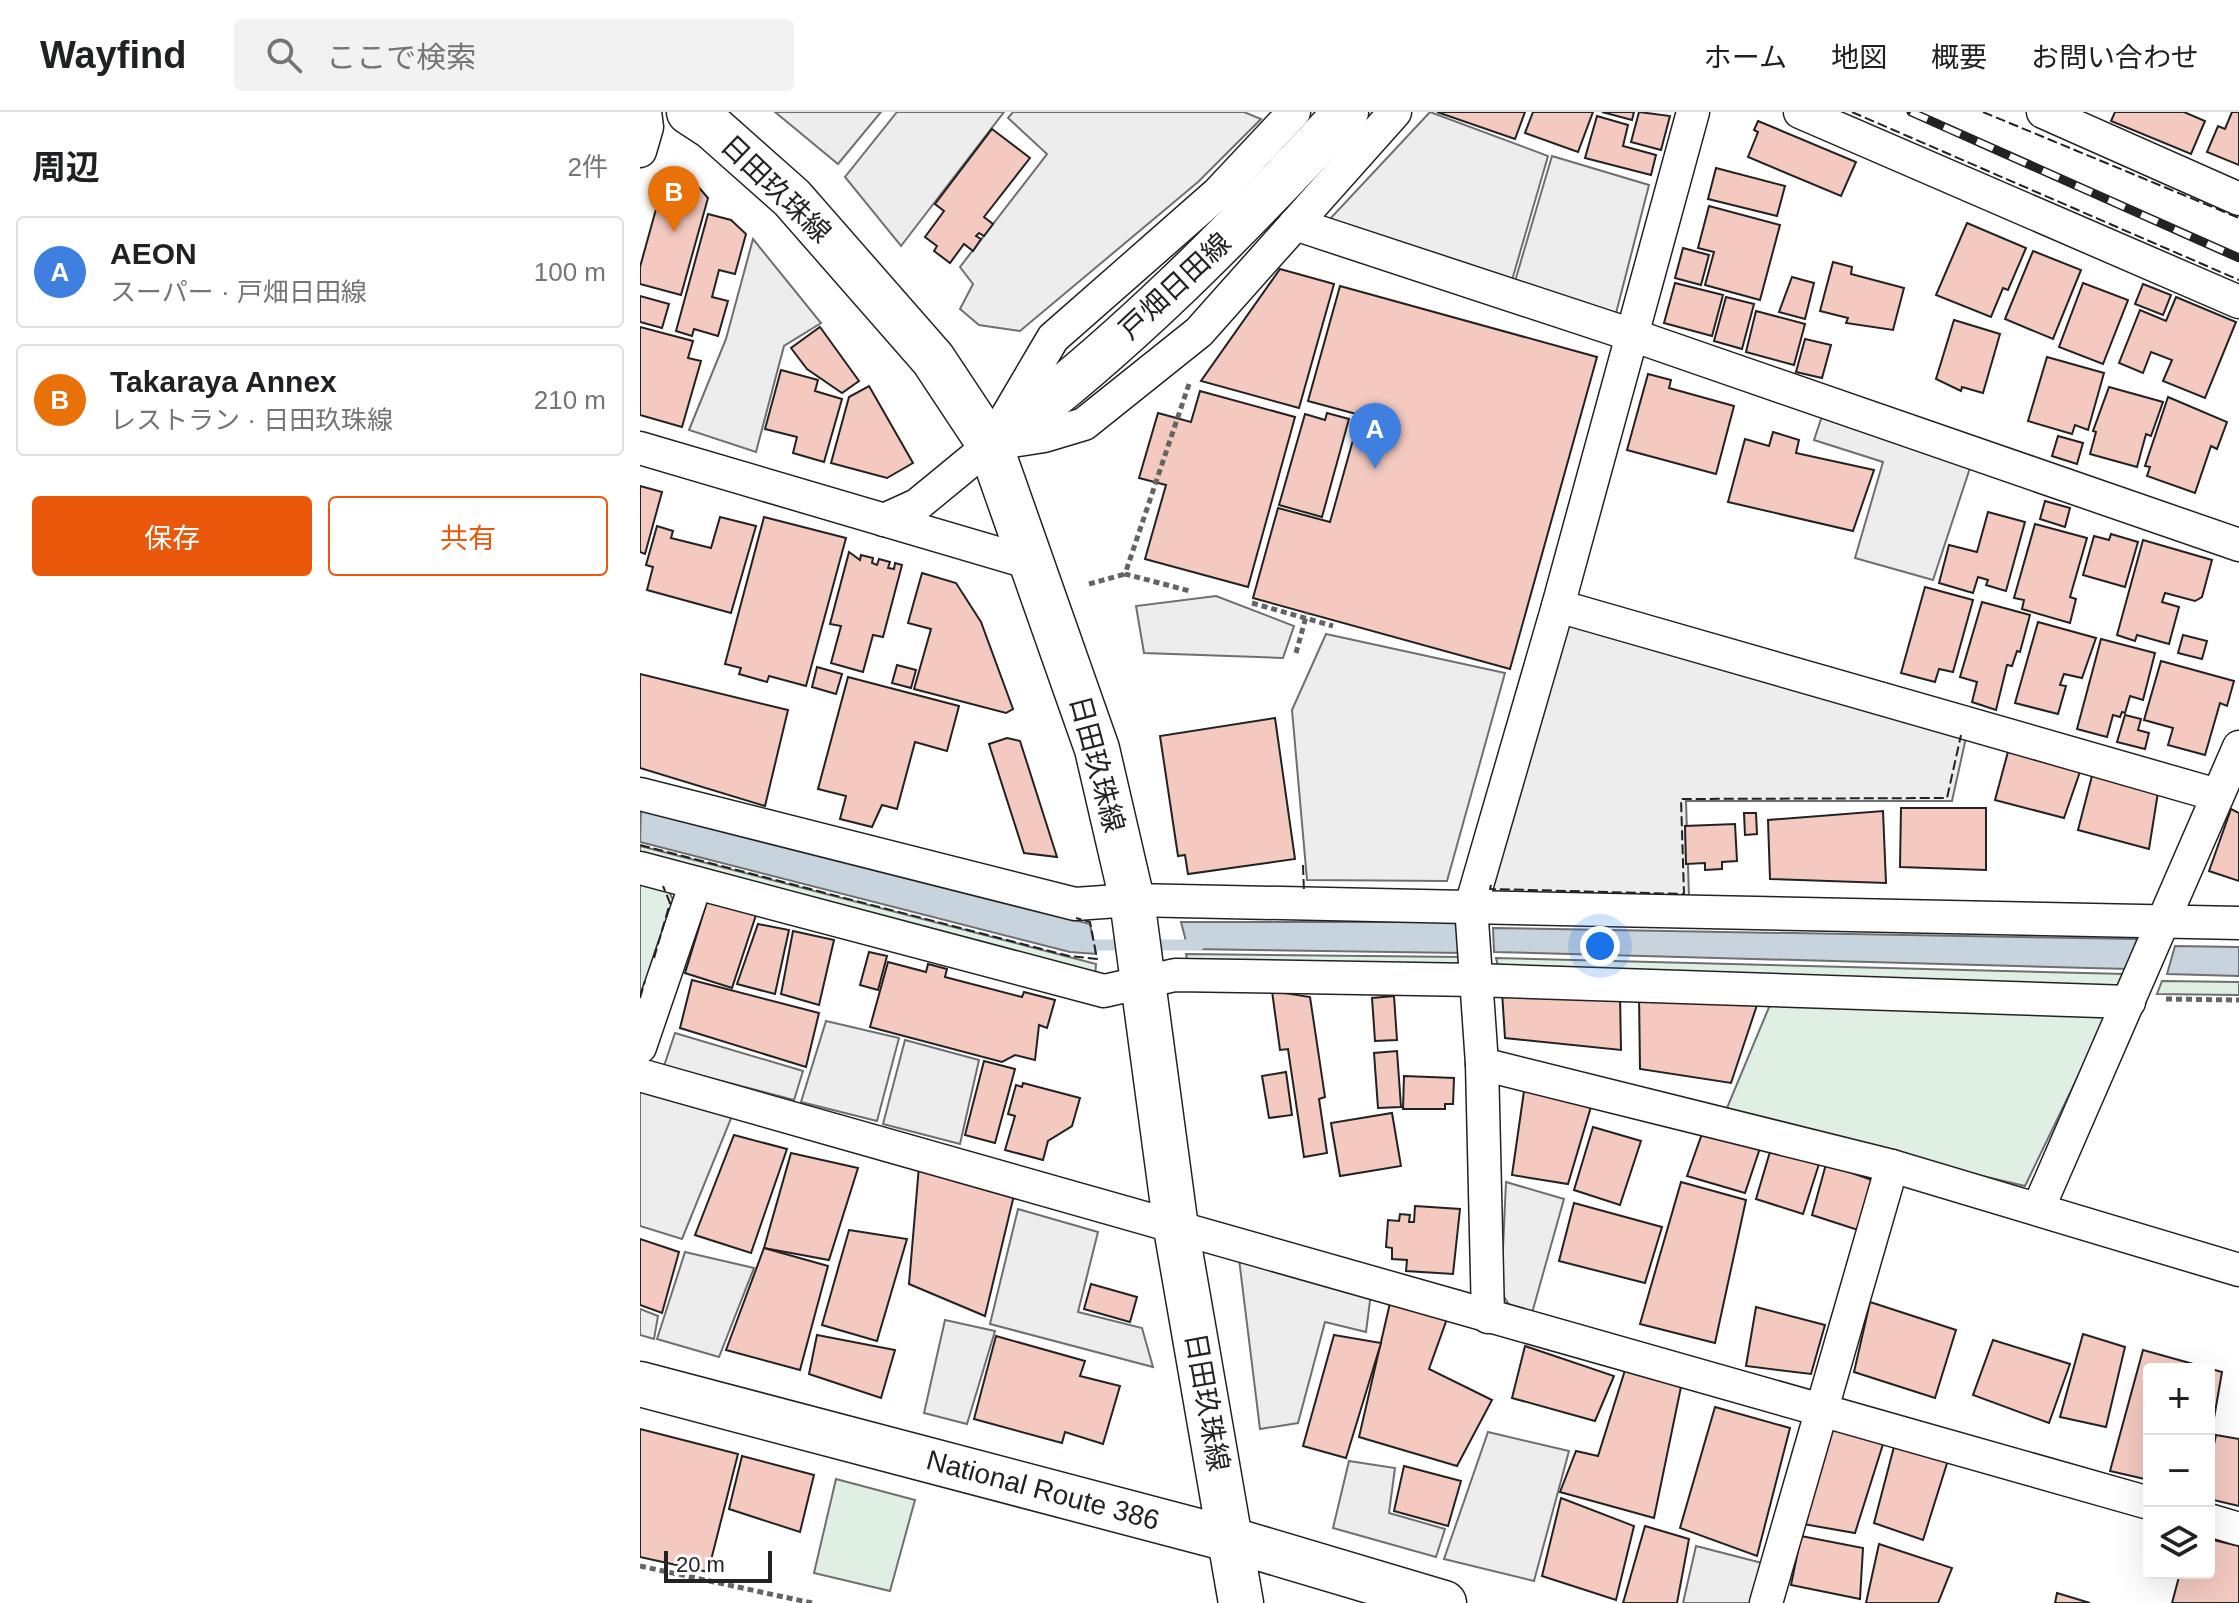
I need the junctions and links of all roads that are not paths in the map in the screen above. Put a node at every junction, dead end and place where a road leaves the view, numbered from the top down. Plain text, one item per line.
1 (645, 112) edge
2 (689, 112) edge
3 (1294, 112) edge
4 (1346, 112) edge
5 (1395, 112) edge
6 (1693, 112) edge
7 (1800, 112) edge
8 (2043, 112) edge
9 (640, 151) edge
10 (2239, 199) edge
11 (1276, 217) junction
12 (2239, 302) edge
13 (1632, 335) junction
14 (990, 445) junction
15 (640, 448) edge
16 (884, 520) junction
17 (2239, 545) edge
18 (1034, 564) junction
19 (1558, 606) junction
20 (2239, 747) edge
21 (640, 794) edge
22 (2217, 795) junction
23 (640, 868) edge
24 (696, 883) junction
25 (1132, 900) junction
26 (1471, 906) junction
27 (2163, 920) junction
28 (2239, 923) edge
29 (1475, 980) junction
30 (1142, 982) junction
31 (2129, 1002) junction
32 (640, 1047) edge
33 (1482, 1064) junction
34 (640, 1075) edge
35 (1892, 1166) junction
36 (2038, 1209) junction
37 (1176, 1228) junction
38 (2239, 1270) edge
39 (1488, 1317) junction
40 (640, 1384) edge
41 (1821, 1408) junction
42 (2143, 1501) edge
43 (2215, 1522) edge
44 (2239, 1529) edge
45 (1232, 1540) junction
46 (1241, 1603) edge
47 (1444, 1603) edge
48 (1766, 1603) edge

1 - 9 street
2 - 14 main road, 日田玖珠線
3 - 14 street
4 - 11 main road, 戸畑日田線
5 - 11 street
6 - 13 street
7 - 12 street
8 - 10 street
11 - 13 street
11 - 14 main road, 戸畑日田線
13 - 17 street
13 - 19 street
14 - 16 street
14 - 18 main road, 日田玖珠線
15 - 16 street
16 - 18 street
18 - 25 main road, 日田玖珠線
19 - 22 street
19 - 26 street
20 - 22 street
21 - 25 street
22 - 27 street
23 - 24 street
24 - 30 street
24 - 32 street
25 - 26 street
25 - 30 main road, 日田玖珠線
26 - 27 street
26 - 29 street
27 - 28 street
27 - 31 street
29 - 30 street
29 - 31 street
29 - 33 street
30 - 37 main road, 日田玖珠線
31 - 36 street
33 - 35 street
33 - 39 street
34 - 37 street
35 - 36 street
35 - 41 street
36 - 38 street
37 - 39 street
37 - 45 main road, 日田玖珠線
39 - 41 street
40 - 45 main road, National Route 386
41 - 42 street
41 - 48 street
43 - 44 street
45 - 46 main road, 日田玖珠線
45 - 47 main road, National Route 386

